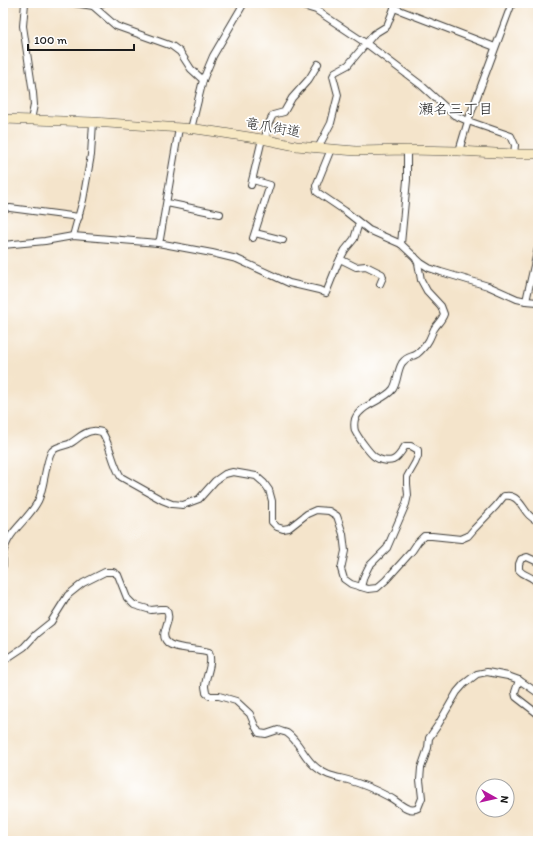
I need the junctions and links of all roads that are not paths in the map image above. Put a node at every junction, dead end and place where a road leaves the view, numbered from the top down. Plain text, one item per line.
1 (25, 3) edge
2 (74, 3) edge
3 (103, 3) edge
4 (244, 3) edge
5 (293, 3) edge
6 (319, 3) edge
7 (512, 3) edge
8 (93, 6) junction
9 (395, 6) edge
10 (316, 10) junction
11 (367, 44) junction
12 (495, 47) junction
13 (318, 64) dead end
14 (203, 80) junction
15 (3, 119) edge
16 (32, 120) junction
17 (468, 121) junction
18 (93, 122) junction
19 (179, 128) junction
20 (191, 129) junction
21 (264, 140) junction
22 (318, 148) junction
23 (331, 150) junction
24 (407, 150) junction
25 (458, 151) junction
26 (514, 154) junction
27 (538, 154) edge
28 (166, 203) junction
29 (10, 208) dead end
30 (220, 214) dead end
31 (79, 217) junction
32 (359, 223) junction
33 (74, 236) junction
34 (283, 240) dead end
35 (158, 243) junction
36 (401, 244) junction
37 (3, 245) edge
38 (538, 248) edge
39 (415, 257) junction
40 (340, 259) junction
41 (380, 284) dead end
42 (526, 301) junction
43 (538, 302) edge
44 (538, 520) edge
45 (3, 554) edge
46 (3, 560) edge
47 (538, 562) edge
48 (3, 566) edge
49 (538, 584) edge
50 (361, 587) junction
51 (3, 661) edge
52 (519, 680) junction
53 (538, 693) edge
54 (538, 714) edge

1 - 16 street
2 - 8 street
3 - 8 street
4 - 14 street
5 - 10 street
6 - 10 street
7 - 12 street
8 - 14 street
9 - 11 street
9 - 12 street
10 - 11 street
11 - 17 street
11 - 22 street
12 - 17 street
13 - 21 street
14 - 20 street
15 - 16 main road, 竜爪街道
16 - 18 main road, 竜爪街道
17 - 25 street
17 - 26 street
18 - 19 main road, 竜爪街道
18 - 31 street
19 - 20 main road, 竜爪街道
19 - 28 street
20 - 21 main road, 竜爪街道
21 - 22 main road, 竜爪街道
21 - 34 street
22 - 23 main road, 竜爪街道
23 - 24 main road, 竜爪街道
23 - 32 street
24 - 25 main road, 竜爪街道
24 - 36 street
25 - 26 main road, 竜爪街道
26 - 27 main road, 竜爪街道
28 - 30 street
28 - 35 street
29 - 31 street
31 - 33 street
32 - 36 street
32 - 40 street
33 - 35 street
33 - 37 street
35 - 40 street
36 - 39 street
38 - 42 street
39 - 42 street
39 - 50 street
40 - 41 street
42 - 43 street
44 - 50 street
45 - 50 street
46 - 48 street
47 - 49 street
51 - 52 street
52 - 53 street
52 - 54 street

